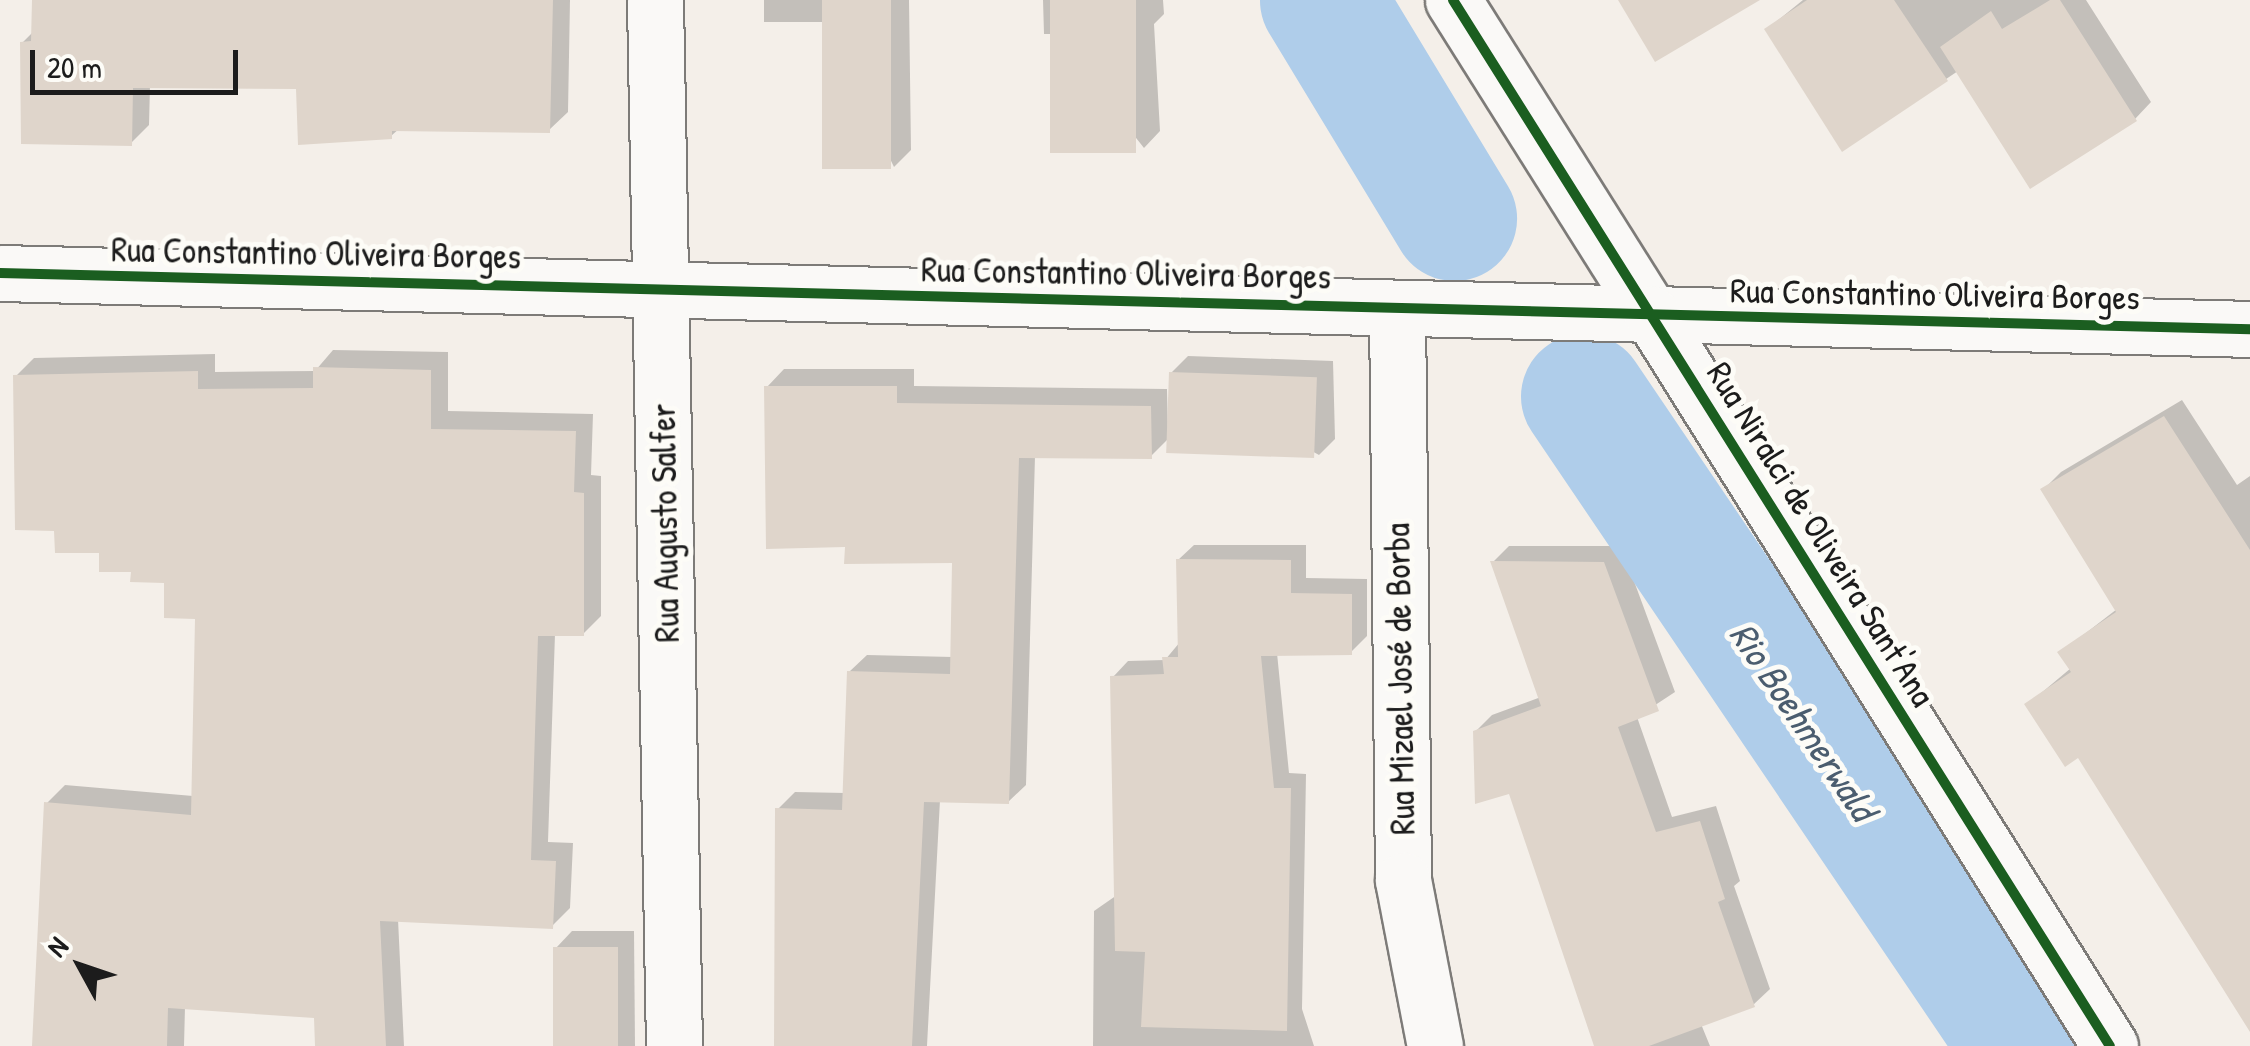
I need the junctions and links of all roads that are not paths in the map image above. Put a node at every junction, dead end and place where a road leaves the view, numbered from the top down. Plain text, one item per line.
1 (655, 0) edge
2 (1453, 0) edge
3 (0, 274) edge
4 (660, 289) junction
5 (1397, 308) junction
6 (1651, 314) junction
7 (2250, 329) edge
8 (674, 1046) edge
9 (1435, 1046) edge
10 (2110, 1046) edge

1 - 4 street, Rua Augusto Salfer
2 - 6 street, Rua Niralci de Oliveira Sant'Ana
3 - 4 street, Rua Constantino Oliveira Borges
4 - 5 street, Rua Constantino Oliveira Borges
4 - 8 street, Rua Augusto Salfer
5 - 6 street, Rua Constantino Oliveira Borges
5 - 9 street, Rua Mizael José de Borba
6 - 7 street, Rua Constantino Oliveira Borges
6 - 10 street, Rua Niralci de Oliveira Sant'Ana

